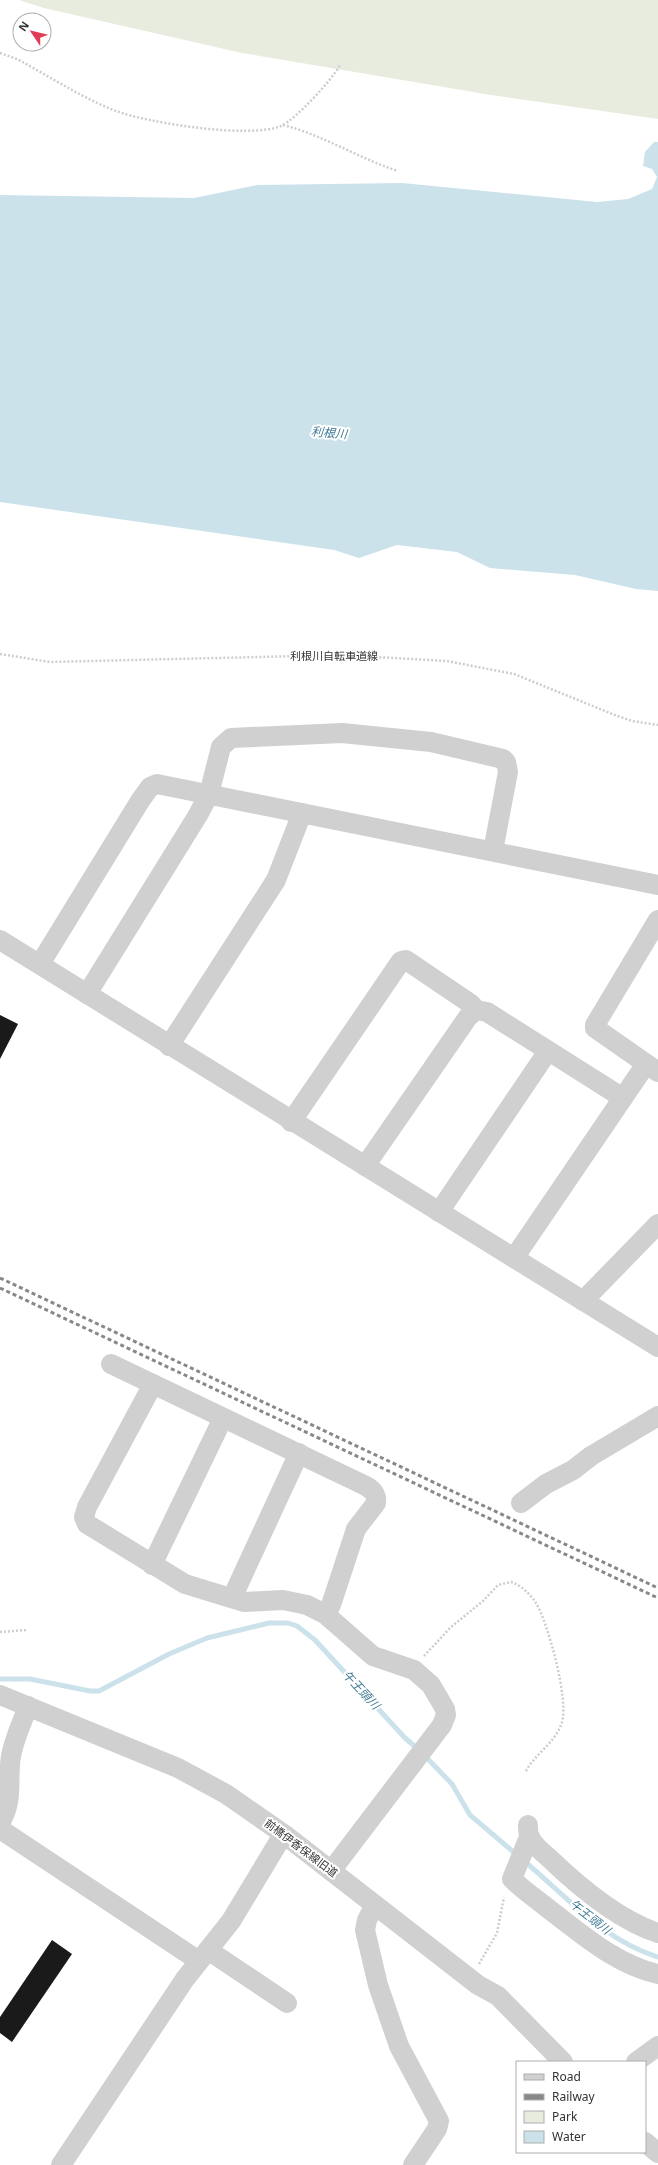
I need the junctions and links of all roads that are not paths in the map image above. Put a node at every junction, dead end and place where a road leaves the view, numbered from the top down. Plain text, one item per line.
1 (209, 794) junction
2 (302, 813) junction
3 (493, 851) junction
4 (658, 885) edge
5 (658, 920) edge
6 (0, 940) edge
7 (40, 964) junction
8 (87, 994) junction
9 (476, 1010) junction
10 (169, 1046) junction
11 (548, 1051) junction
12 (652, 1068) edge
13 (623, 1098) junction
14 (291, 1122) junction
15 (365, 1166) junction
16 (439, 1212) junction
17 (658, 1224) edge
18 (514, 1258) junction
19 (583, 1301) junction
20 (658, 1347) edge
21 (111, 1364) dead end
22 (153, 1384) junction
23 (658, 1416) edge
24 (223, 1418) junction
25 (299, 1453) junction
26 (520, 1503) dead end
27 (152, 1565) junction
28 (232, 1598) junction
29 (325, 1614) junction
30 (0, 1695) edge
31 (28, 1706) junction
32 (0, 1822) edge
33 (0, 1829) edge
34 (285, 1835) junction
35 (331, 1871) junction
36 (375, 1905) junction
37 (658, 1933) edge
38 (203, 1956) junction
39 (658, 1974) edge
40 (287, 2003) dead end
41 (658, 2046) edge
42 (562, 2061) edge
43 (637, 2061) edge
44 (646, 2143) edge
45 (658, 2153) edge
46 (61, 2165) edge
47 (413, 2165) edge

1 - 2 street
1 - 3 street
1 - 7 street
1 - 8 street
2 - 3 street
2 - 10 street
3 - 4 street
5 - 12 street
6 - 7 street
7 - 8 street
8 - 10 street
9 - 11 street
9 - 14 street
9 - 15 street
10 - 14 street
11 - 13 street
11 - 16 street
12 - 13 street
13 - 18 street
14 - 15 street
15 - 16 street
16 - 18 street
17 - 19 street
18 - 19 street
19 - 20 street
21 - 22 street
22 - 24 street
22 - 27 street
23 - 26 street
24 - 25 street
24 - 27 street
25 - 28 street
25 - 29 street
27 - 28 street
28 - 29 street
29 - 35 street
30 - 31 street, 前橋伊香保線旧道
31 - 32 street
31 - 34 street, 前橋伊香保線旧道
33 - 38 street
34 - 35 street, 前橋伊香保線旧道
34 - 38 street
35 - 36 street, 前橋伊香保線旧道
36 - 42 street, 前橋伊香保線旧道
36 - 47 street
37 - 39 street
38 - 40 street
38 - 46 street
41 - 43 street
44 - 45 street

